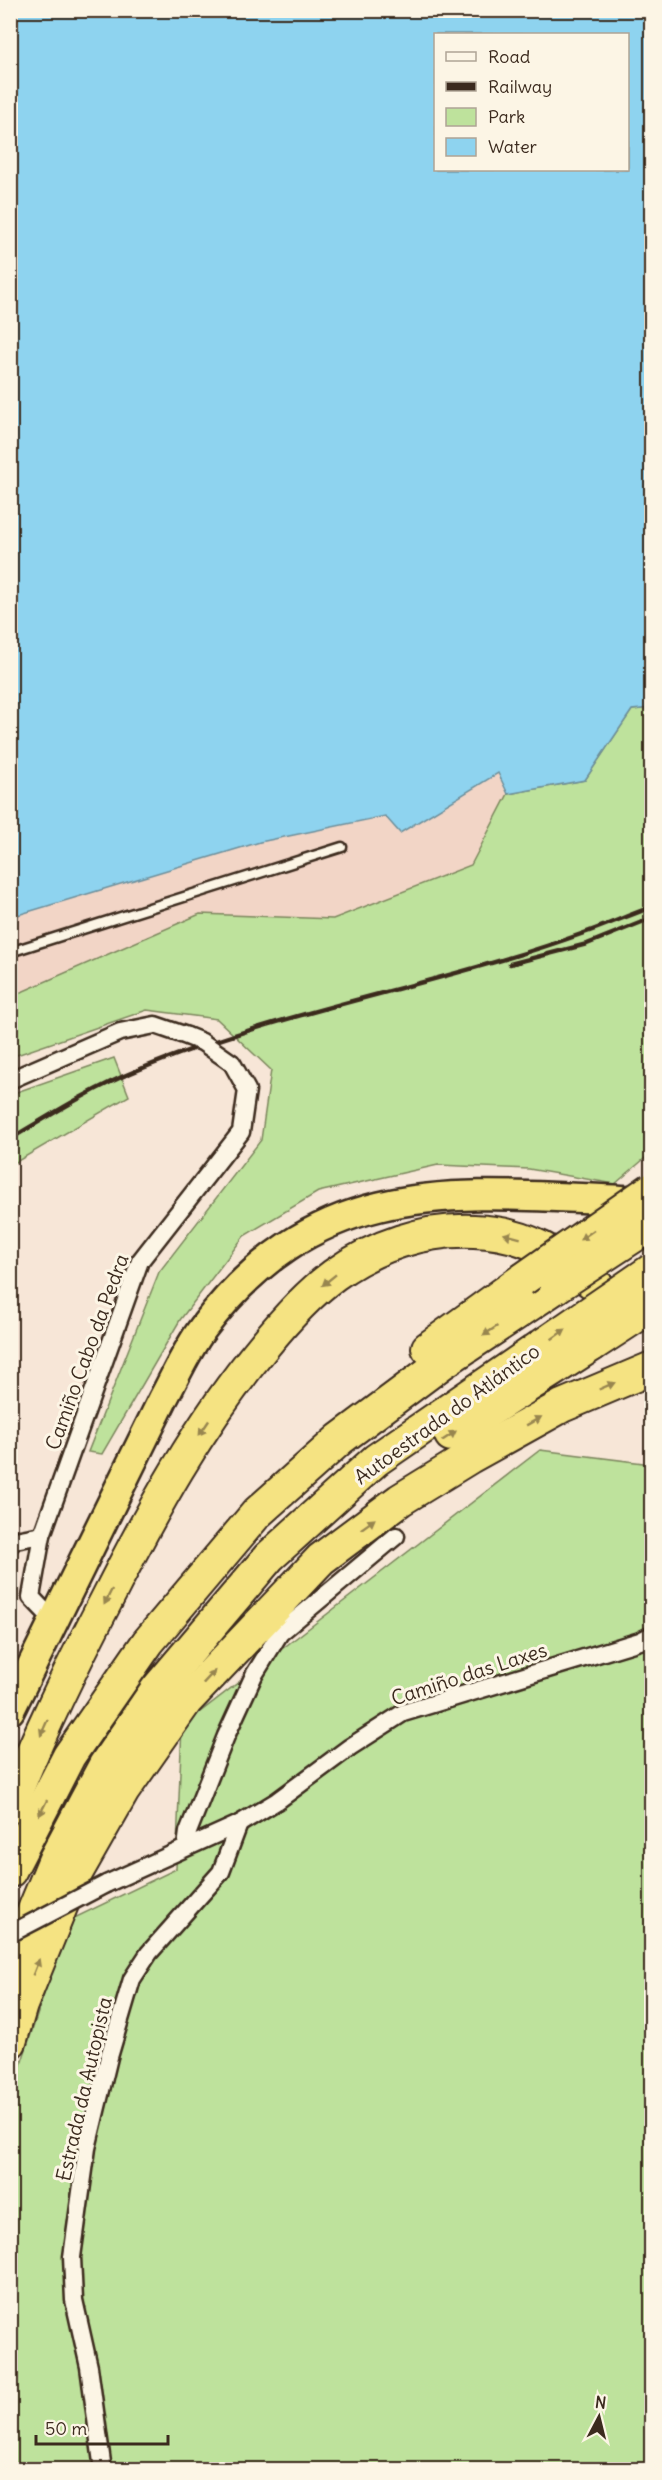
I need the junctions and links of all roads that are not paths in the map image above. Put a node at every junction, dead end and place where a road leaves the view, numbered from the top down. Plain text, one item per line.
1 (342, 846) dead end
2 (10, 952) edge
3 (10, 1080) edge
4 (651, 1189) edge
5 (651, 1202) edge
6 (651, 1224) edge
7 (651, 1270) edge
8 (651, 1306) edge
9 (651, 1318) edge
10 (589, 1330) junction
11 (651, 1368) edge
12 (42, 1535) junction
13 (396, 1536) dead end
14 (10, 1545) edge
15 (55, 1622) junction
16 (651, 1635) edge
17 (10, 1710) edge
18 (69, 1756) junction
19 (10, 1807) edge
20 (239, 1824) junction
21 (186, 1847) junction
22 (10, 1871) edge
23 (10, 1934) edge
24 (10, 1968) edge
25 (10, 2042) edge
26 (103, 2469) edge

1 - 2 lane
3 - 12 street, Camiño Cabo da Pedra, bridge
4 -> 18 highway, bridge
5 - 15 highway
6 -> 18 highway, Autoestrada do Atlántico, bridge
7 - 10 highway, Autoestrada do Atlántico, bridge
8 - 10 highway, bridge
9 -> 19 highway
24 -> 10 highway, Autoestrada do Atlántico
25 -> 11 highway
12 - 14 street
12 - 15 street, Camiño Cabo da Pedra
13 - 21 street
15 - 17 highway
16 - 20 street, Camiño das Laxes
18 -> 22 highway, Autoestrada do Atlántico
20 - 21 street, Camiño das Laxes
20 - 26 street, Estrada da Autopista
21 - 23 street, Camiño das Laxes, bridge

